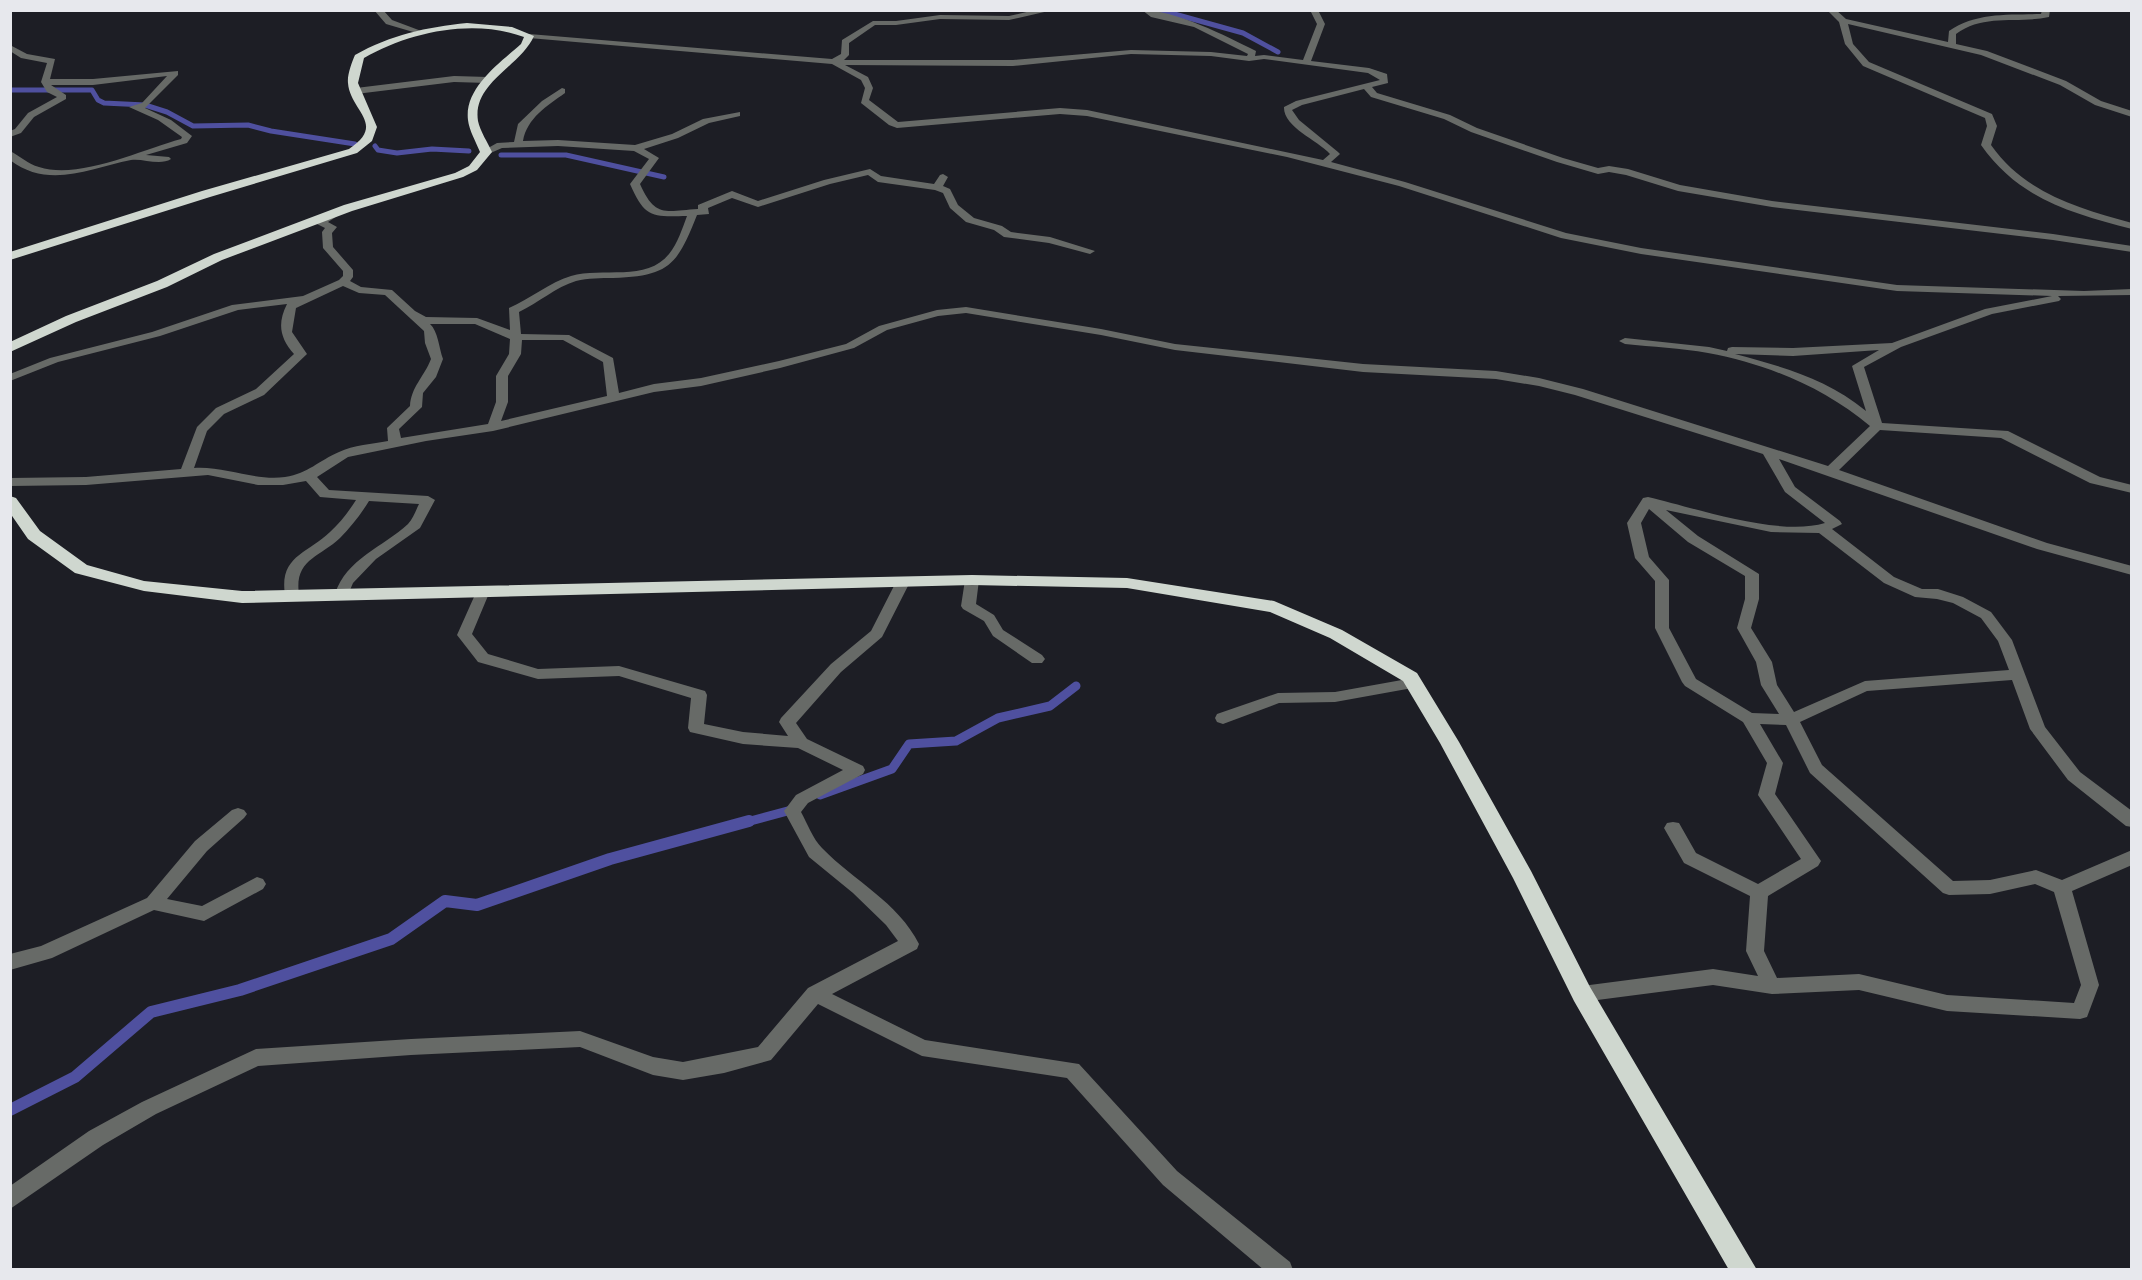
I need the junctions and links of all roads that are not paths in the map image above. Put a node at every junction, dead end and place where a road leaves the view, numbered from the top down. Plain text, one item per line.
1 (378, 10) edge
2 (1049, 10) edge
3 (1146, 10) edge
4 (1314, 10) edge
5 (1831, 10) edge
6 (2046, 10) edge
7 (1843, 21) junction
8 (420, 32) junction
9 (529, 36) junction
10 (1952, 44) junction
11 (10, 47) edge
12 (1249, 59) junction
13 (834, 62) junction
14 (1306, 64) junction
15 (488, 80) junction
16 (45, 82) junction
17 (1366, 87) junction
18 (356, 91) junction
19 (562, 91) dead end
20 (737, 114) dead end
21 (2132, 114) edge
22 (10, 135) edge
23 (526, 145) junction
24 (636, 148) junction
25 (486, 152) junction
26 (10, 154) edge
27 (166, 159) dead end
28 (112, 162) junction
29 (1325, 163) junction
30 (348, 208) junction
31 (693, 214) junction
32 (2132, 226) edge
33 (2132, 249) edge
34 (1090, 251) dead end
35 (10, 256) edge
36 (343, 282) junction
37 (2132, 292) edge
38 (2085, 294) junction
39 (307, 298) junction
40 (411, 310) junction
41 (516, 337) junction
42 (1625, 341) dead end
43 (1897, 345) junction
44 (10, 348) edge
45 (1709, 350) junction
46 (1793, 352) junction
47 (1798, 375) junction
48 (10, 378) edge
49 (613, 398) junction
50 (1877, 426) junction
51 (493, 427) junction
52 (395, 444) junction
53 (1768, 452) junction
54 (1830, 471) junction
55 (186, 473) junction
56 (309, 476) junction
57 (10, 482) edge
58 (2132, 489) edge
59 (365, 497) junction
60 (10, 501) edge
61 (1648, 501) junction
62 (1824, 530) junction
63 (2132, 571) edge
64 (972, 580) junction
65 (903, 582) junction
66 (483, 591) junction
67 (342, 594) junction
68 (292, 595) junction
69 (1037, 658) dead end
70 (2018, 675) junction
71 (1413, 683) junction
72 (1223, 718) dead end
73 (1749, 718) junction
74 (1791, 720) junction
75 (801, 743) junction
76 (238, 814) dead end
77 (2132, 821) edge
78 (1672, 828) dead end
79 (2132, 857) edge
80 (257, 885) dead end
81 (2062, 888) junction
82 (1759, 892) junction
83 (153, 903) junction
84 (10, 962) edge
85 (1772, 986) junction
86 (815, 994) junction
87 (1582, 994) junction
88 (10, 1199) edge
89 (1282, 1269) edge
90 (1744, 1269) edge

1 - 8 street
2 - 13 street
3 - 12 street
4 - 14 street
5 - 7 street
6 - 10 street
7 - 10 street
7 - 32 street
8 - 9 highway
8 - 18 highway
9 - 13 street
9 - 15 highway
10 - 21 street
11 - 16 street
12 - 13 street
12 - 14 street
13 - 29 street
14 - 17 street
15 - 18 street
15 - 25 highway
16 - 22 street
16 - 28 street
17 - 29 street
17 - 33 street
18 - 35 highway
19 - 23 street
20 - 24 street
23 - 24 street
23 - 25 street
24 - 31 street
25 - 30 highway
26 - 28 street
27 - 28 street
29 - 38 street
30 - 36 street
30 - 44 highway
31 - 34 street
31 - 41 street
36 - 39 street
36 - 40 street
37 - 38 street
38 - 43 street
39 - 48 street
39 - 55 street
40 - 41 street
40 - 52 street
41 - 49 street
41 - 51 street
42 - 45 street
43 - 46 street
43 - 50 street
45 - 46 street
45 - 47 street
46 - 47 street
47 - 50 street
49 - 51 street
49 - 53 street
50 - 54 street
50 - 58 street
51 - 52 street
52 - 56 street
53 - 54 street
53 - 62 street
54 - 63 street
55 - 56 street
55 - 57 street
56 - 59 street
59 - 67 street
59 - 68 street
60 - 68 highway
61 - 62 street
61 - 73 street
61 - 74 street
62 - 70 street
64 - 65 highway
64 - 69 street
64 - 71 highway
65 - 66 highway
65 - 75 street
66 - 67 highway
66 - 75 street
67 - 68 highway
70 - 74 street
70 - 77 street
71 - 72 street
71 - 87 highway
73 - 74 street
73 - 82 street
74 - 81 street
75 - 86 street
76 - 83 street
78 - 82 street
79 - 81 street
80 - 83 street
81 - 85 street
82 - 85 street
83 - 84 street
85 - 87 street
86 - 88 street
86 - 89 street
87 - 90 highway

